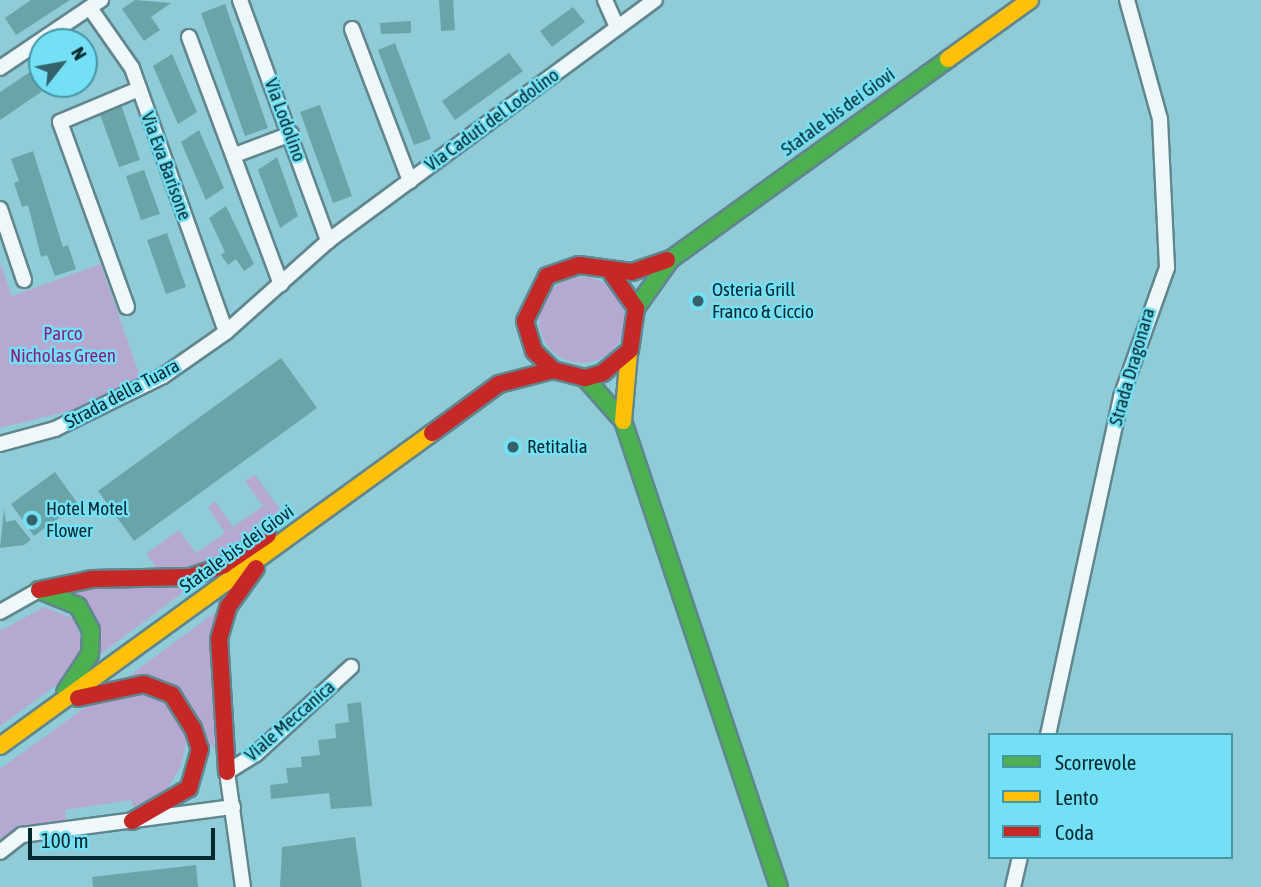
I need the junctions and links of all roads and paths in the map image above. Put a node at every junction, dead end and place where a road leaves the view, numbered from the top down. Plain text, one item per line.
1 (240, 0) edge
2 (605, 0) edge
3 (655, 0) edge
4 (1030, 0) edge
5 (1127, 0) edge
6 (96, 4) edge
7 (617, 27) junction
8 (352, 29) dead end
9 (189, 37) dead end
10 (0, 68) edge
11 (139, 89) junction
12 (291, 134) junction
13 (235, 155) junction
14 (410, 181) junction
15 (0, 209) edge
16 (328, 241) junction
17 (671, 259) junction
18 (612, 274) junction
19 (24, 280) dead end
20 (281, 284) junction
21 (127, 307) dead end
22 (636, 308) junction
23 (226, 332) junction
24 (528, 338) junction
25 (630, 350) junction
26 (553, 370) junction
27 (585, 377) junction
28 (499, 384) junction
29 (623, 421) junction
30 (0, 444) edge
31 (370, 478) junction
32 (266, 554) junction
33 (39, 590) junction
34 (0, 612) edge
35 (351, 667) dead end
36 (53, 707) junction
37 (1048, 733) edge
38 (0, 746) edge
39 (200, 749) junction
40 (228, 772) junction
41 (233, 807) junction
42 (132, 821) junction
43 (0, 852) edge
44 (1020, 859) edge
45 (243, 887) edge
46 (779, 887) edge
47 (1013, 887) edge

1 - 12 street, Via Lodolino
2 - 7 street
3 - 7 street, Via Caduti del Lodolino
4 - 17 main road, Statale bis dei Giovi
5 - 37 street, Strada Dragonara
6 - 10 street
6 - 11 street, Via Eva Barisone
7 - 14 street, Via Caduti del Lodolino
8 - 14 street
9 - 13 street
11 - 21 street
11 - 23 street, Via Eva Barisone
12 - 13 street
12 - 16 street, Via Lodolino
13 - 20 street
14 - 16 street, Via Caduti del Lodolino
15 - 19 street
16 - 20 street, Strada della Tuara
17 - 18 main road, Statale bis dei Giovi
17 - 22 main road, Statale bis dei Giovi
18 - 22 main road
18 - 24 main road, Statale bis dei Giovi
20 - 23 street, Strada della Tuara
22 - 25 main road, Statale bis dei Giovi
23 - 30 street, Strada della Tuara
24 - 26 main road
24 - 28 main road, Statale bis dei Giovi
25 - 27 main road
25 - 29 main road, Statale bis dei Giovi
26 - 27 main road, Statale bis dei Giovi
26 - 28 main road, Statale bis dei Giovi
27 - 29 main road
28 - 31 main road, Statale bis dei Giovi
29 - 46 main road
31 - 32 main road, Statale bis dei Giovi
31 - 33 main road
32 - 36 main road, Statale bis dei Giovi
32 - 40 main road
33 - 34 street
33 - 36 main road
35 - 40 street, Viale Meccanica
36 - 38 main road, Statale bis dei Giovi
36 - 39 main road
39 - 40 main road
39 - 42 main road
40 - 41 street
41 - 42 street
41 - 45 street
42 - 43 street
44 - 47 street

